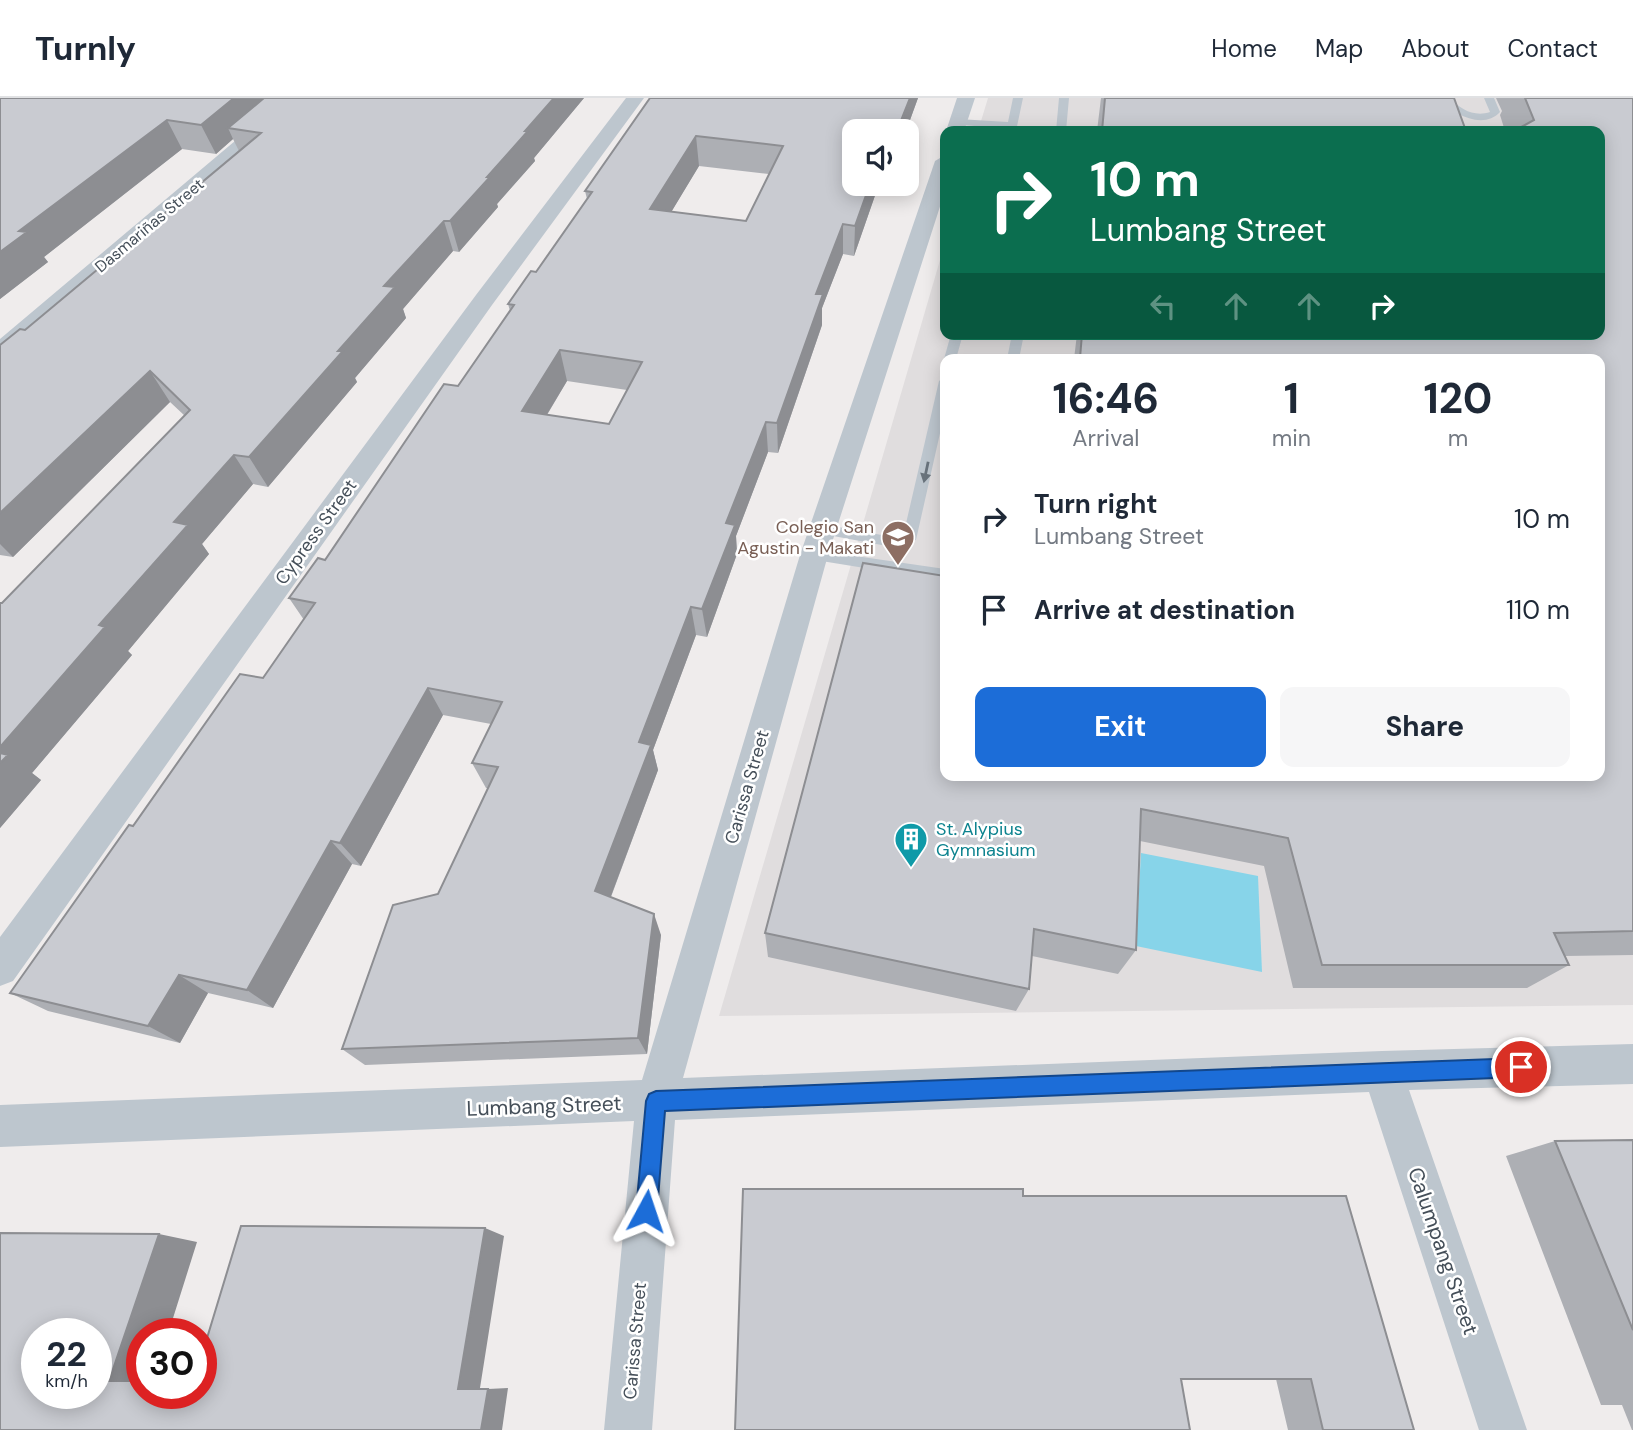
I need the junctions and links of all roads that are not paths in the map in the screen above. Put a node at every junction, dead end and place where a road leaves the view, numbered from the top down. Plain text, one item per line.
1 (297, 98) edge
2 (635, 98) edge
3 (966, 98) edge
4 (1018, 98) edge
5 (1064, 98) edge
6 (1446, 98) edge
7 (1489, 98) edge
8 (956, 126) edge
9 (1011, 126) edge
10 (1061, 126) edge
11 (940, 176) edge
12 (0, 351) edge
13 (940, 404) edge
14 (818, 542) junction
15 (940, 574) edge
16 (0, 968) edge
17 (1633, 1064) edge
18 (1382, 1071) junction
19 (656, 1101) junction
20 (0, 1126) edge
21 (628, 1430) edge
22 (1503, 1430) edge

1 - 12 street, Dasmariñas Street
2 - 16 street, Cypress Street
3 - 8 street
4 - 9 lane
5 - 10 lane
6 - 7 lane
11 - 14 street, Carissa Street
13 -> 14 lane
14 - 15 lane
14 - 19 street, Carissa Street
17 - 18 street, Lumbang Street
18 - 19 street, Lumbang Street
18 - 22 street, Calumpang Street
19 - 20 street, Lumbang Street
19 - 21 street, Carissa Street

